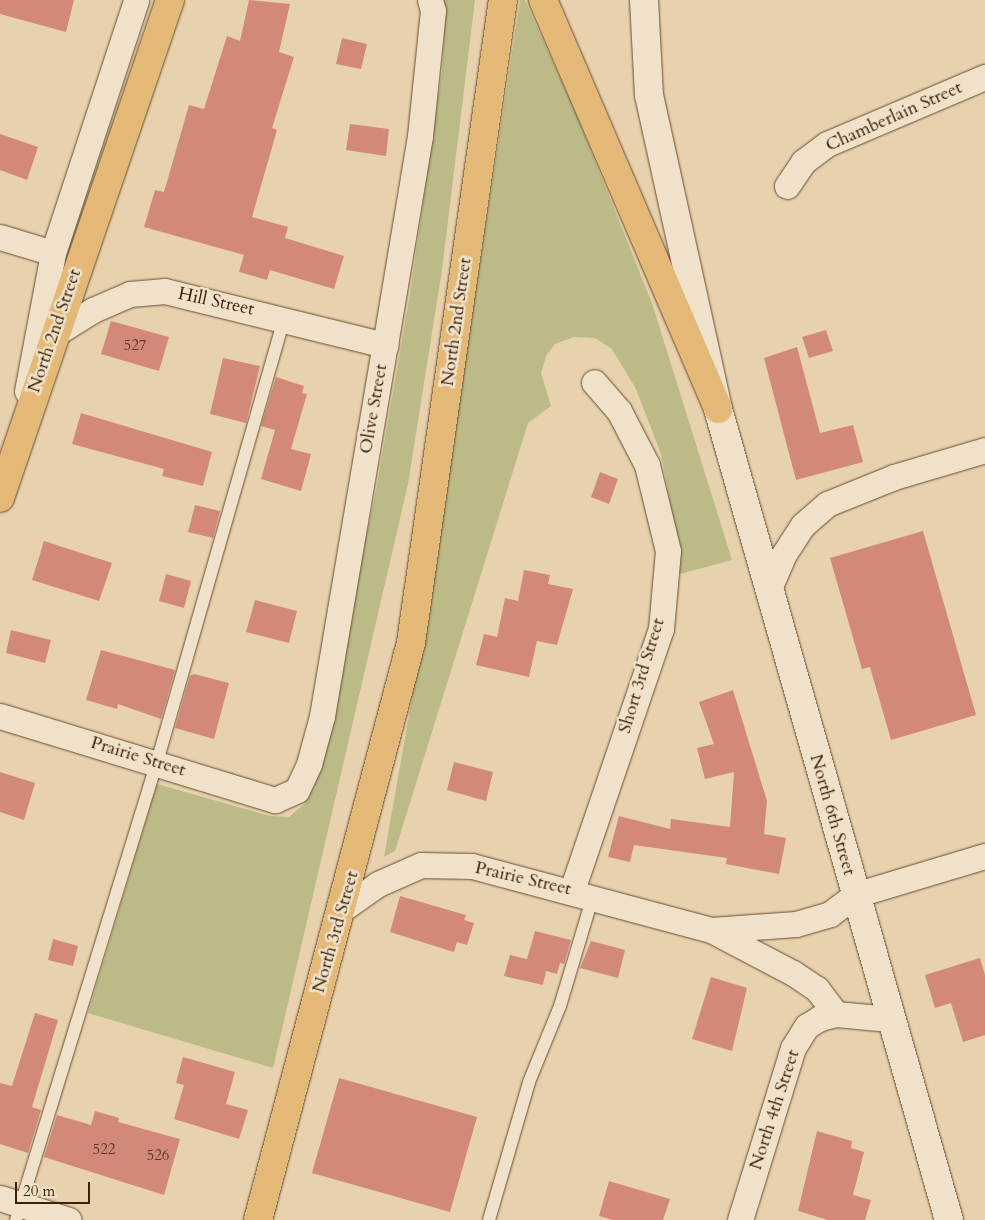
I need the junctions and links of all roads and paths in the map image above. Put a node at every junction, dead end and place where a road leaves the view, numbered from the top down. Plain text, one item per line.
1 (136, 0) edge
2 (170, 0) edge
3 (430, 0) edge
4 (503, 0) edge
5 (543, 0) edge
6 (644, 0) edge
7 (985, 77) edge
8 (787, 186) dead end
9 (0, 237) edge
10 (53, 253) junction
11 (284, 318) junction
12 (53, 335) junction
13 (385, 345) junction
14 (594, 382) dead end
15 (718, 409) junction
16 (19, 436) junction
17 (985, 450) edge
18 (0, 498) edge
19 (768, 591) junction
20 (411, 643) joint
21 (0, 716) edge
22 (157, 762) junction
23 (275, 800) joint
24 (985, 856) edge
25 (582, 894) junction
26 (855, 895) junction
27 (341, 910) junction
28 (712, 930) junction
29 (836, 1014) junction
30 (890, 1019) junction
31 (12, 1208) edge
32 (69, 1220) edge
33 (258, 1220) edge
34 (489, 1220) edge
35 (740, 1220) edge
36 (948, 1220) edge

1 - 10 street, North 2nd Street
2 - 12 main road, North 2nd Street
3 - 13 street, Olive Street
4 - 20 main road, North 2nd Street
5 - 15 main road
6 - 15 main road, North 6th Street
7 - 8 street, Chamberlain Street
9 - 10 street
10 - 16 street, North 2nd Street
11 - 12 street, Hill Street
11 - 13 street, Hill Street
11 - 22 lane
12 - 16 main road, North 2nd Street
13 - 23 street, Olive Street
14 - 25 street, Short 3rd Street
15 - 19 main road, North 6th Street
16 - 18 main road, North 2nd Street
17 - 19 street
19 - 26 main road, North 6th Street
20 - 27 main road, North 3rd Street
21 - 22 street, Prairie Street
22 - 23 street, Prairie Street
22 - 31 lane
24 - 26 street
25 - 27 street, Prairie Street
25 - 28 street, Prairie Street
25 - 34 lane
26 - 28 street, Prairie Street
26 - 30 main road, North 6th Street
27 - 33 main road, North 3rd Street
28 - 29 street, Prairie Street
29 - 30 street, North 4th Street
29 - 35 street, North 4th Street
30 - 36 main road, North 6th Street
31 - 32 street

